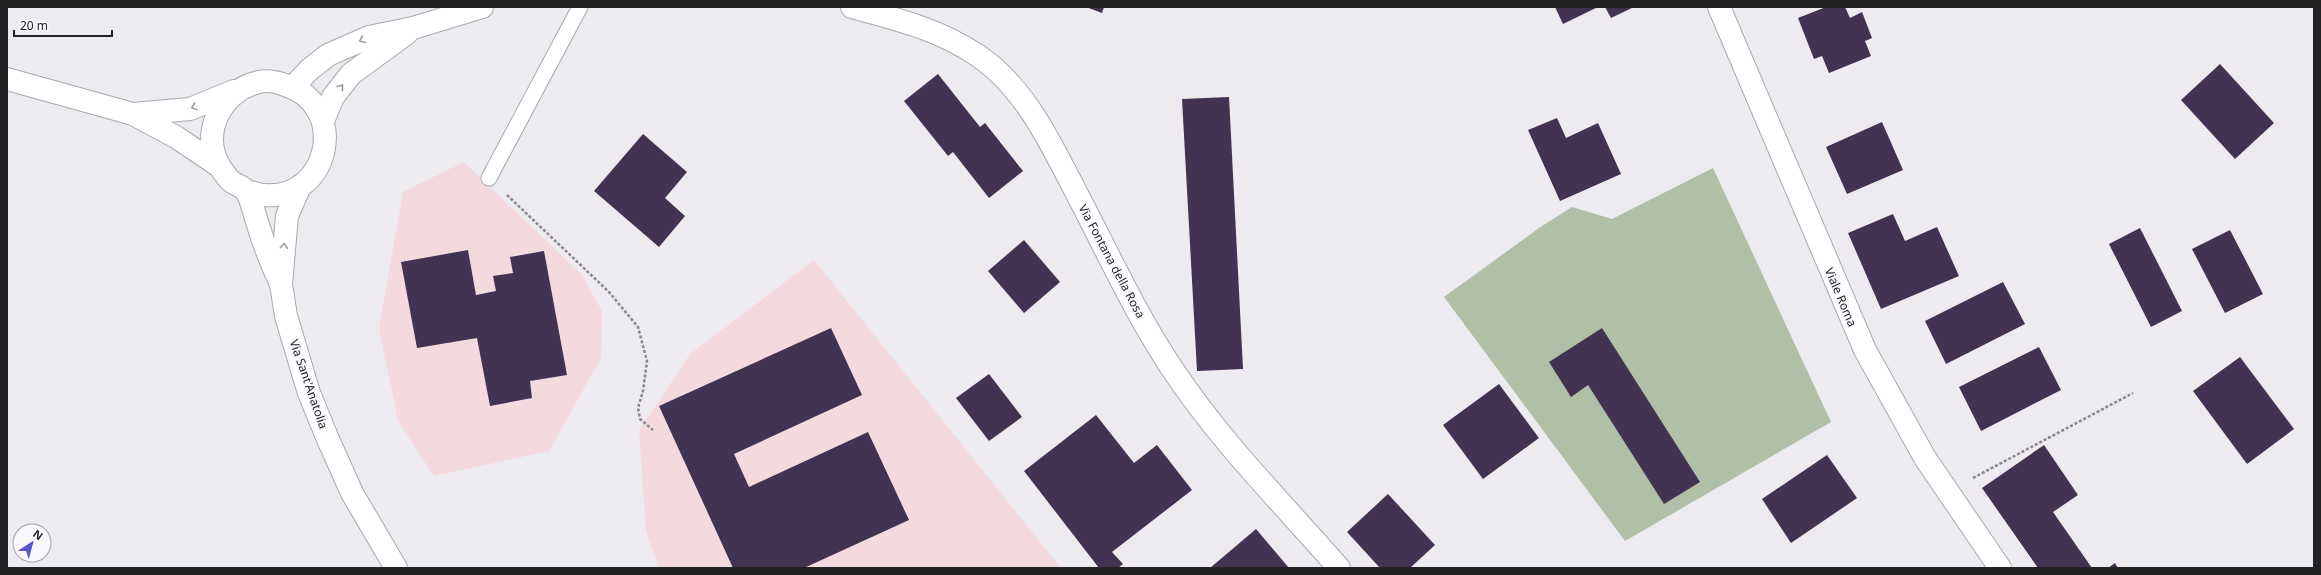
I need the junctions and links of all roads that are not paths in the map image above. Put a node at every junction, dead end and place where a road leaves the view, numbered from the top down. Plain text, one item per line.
1 (482, 7) edge
2 (580, 7) edge
3 (852, 7) edge
4 (1719, 7) edge
5 (413, 28) junction
6 (7, 79) edge
7 (293, 87) junction
8 (243, 88) junction
9 (133, 114) junction
10 (323, 121) junction
11 (219, 166) junction
12 (489, 178) road end
13 (300, 186) junction
14 (246, 191) junction
15 (281, 284) junction
16 (396, 568) edge
17 (1339, 568) edge
18 (2000, 568) edge

1 - 5 main road
2 - 12 lane
3 - 17 main road, Via Fontana della Rosa
4 - 18 main road, Viale Roma
5 -> 7 main road
10 -> 5 main road
6 - 9 main road
7 - 8 main road
7 - 10 main road
8 -> 9 main road
8 - 11 main road
9 - 11 main road
10 - 13 main road
11 - 14 main road
13 - 14 main road
15 -> 13 main road, Via Sant'Anatolia
14 - 15 main road
15 - 16 main road, Via Sant'Anatolia

